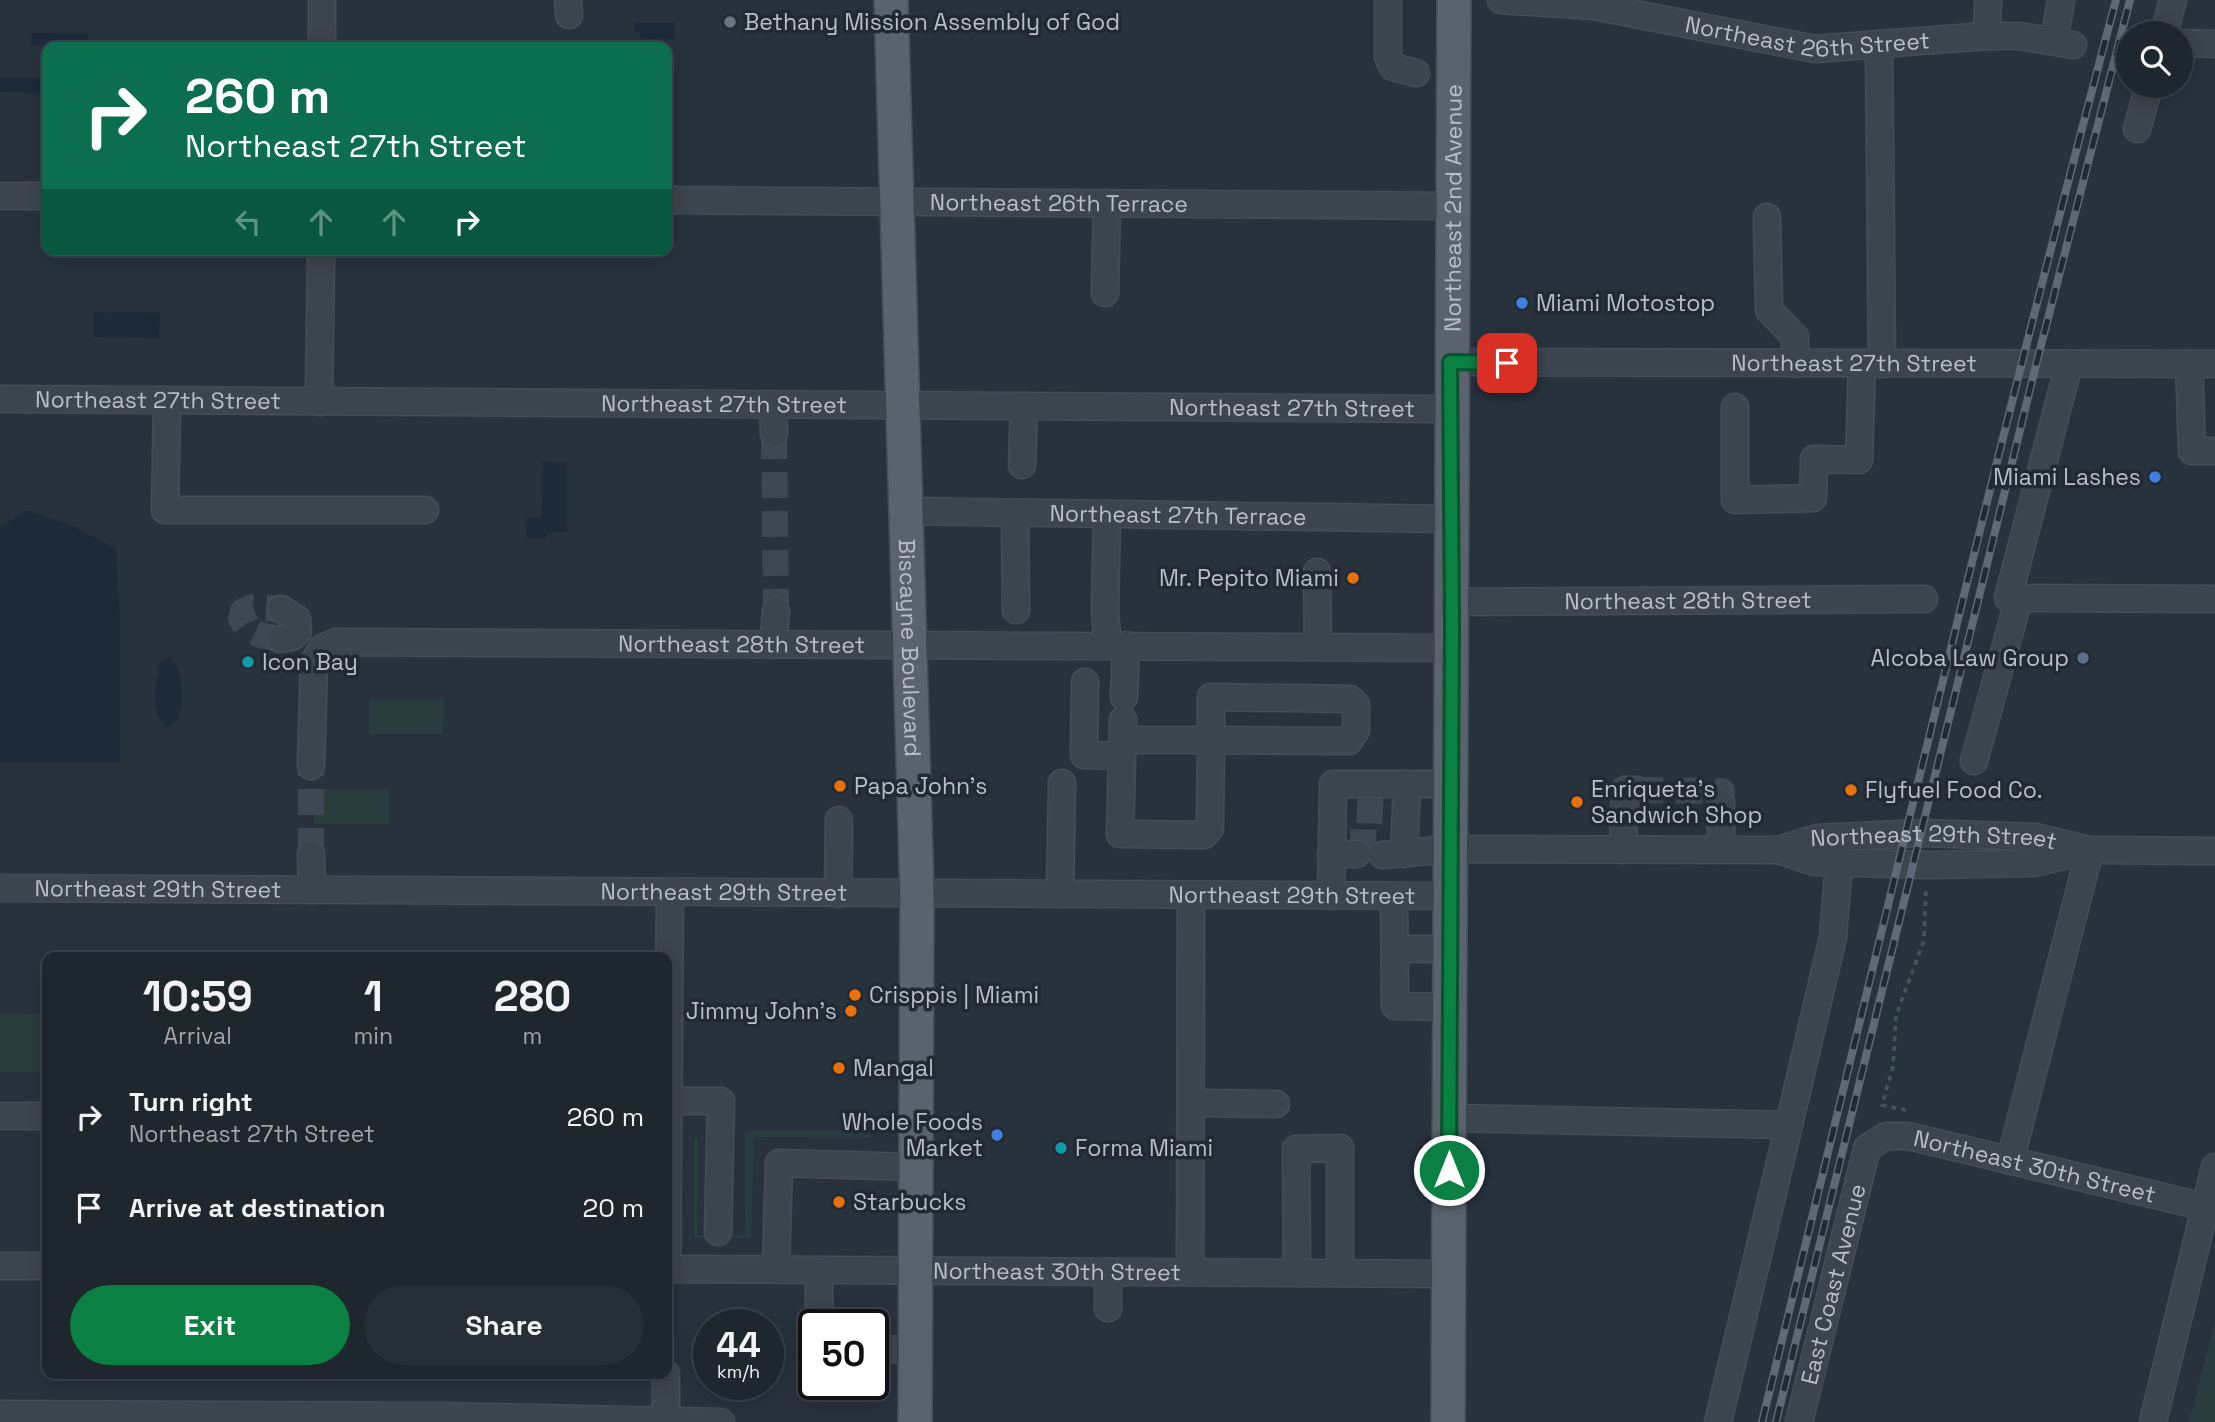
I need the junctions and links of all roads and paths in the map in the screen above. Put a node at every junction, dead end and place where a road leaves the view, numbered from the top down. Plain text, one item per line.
1 (322, 0) edge
2 (891, 0) edge
3 (1388, 0) edge
4 (1454, 0) edge
5 (1514, 0) edge
6 (1988, 0) edge
7 (2062, 0) edge
8 (2172, 0) edge
9 (1594, 3) edge
10 (2167, 21) edge
11 (1987, 36) junction
12 (322, 42) edge
13 (2193, 43) edge
14 (1879, 44) junction
15 (2215, 44) edge
16 (1416, 73) dead end
17 (2146, 98) edge
18 (2137, 129) dead end
19 (0, 196) edge
20 (42, 196) edge
21 (672, 200) edge
22 (897, 201) junction
23 (1107, 203) junction
24 (1452, 206) junction
25 (1767, 217) dead end
26 (321, 256) edge
27 (1105, 293) dead end
28 (1450, 362) junction
29 (1795, 364) junction
30 (1872, 364) junction
31 (2069, 364) junction
32 (2202, 365) edge
33 (0, 399) edge
34 (167, 400) junction
35 (319, 402) junction
36 (773, 404) junction
37 (903, 404) junction
38 (1024, 406) junction
39 (1735, 407) dead end
40 (1450, 409) junction
41 (774, 433) tunnel mouth
42 (2215, 452) edge
43 (1022, 465) dead end
44 (425, 510) dead end
45 (908, 511) junction
46 (1015, 513) junction
47 (1107, 514) junction
48 (1450, 519) junction
49 (1317, 572) dead end
50 (2013, 598) junction
51 (1924, 599) dead end
52 (2215, 599) edge
53 (1452, 602) junction
54 (281, 610) dead end
55 (1016, 610) dead end
56 (776, 611) tunnel mouth
57 (773, 645) junction
58 (909, 645) junction
59 (1117, 645) junction
60 (1318, 646) junction
61 (322, 648) junction
62 (1452, 648) junction
63 (1085, 682) dead end
64 (1123, 737) junction
65 (1211, 740) junction
66 (1974, 761) dead end
67 (311, 766) tunnel mouth
68 (1062, 783) dead end
69 (1452, 784) junction
70 (1637, 790) dead end
71 (1397, 799) junction
72 (1721, 803) dead end
73 (839, 820) dead end
74 (1368, 849) junction
75 (1451, 849) junction
76 (1623, 850) junction
77 (1721, 850) junction
78 (1779, 850) junction
79 (2090, 850) junction
80 (2215, 851) edge
81 (311, 855) tunnel mouth
82 (1839, 863) junction
83 (1928, 865) junction
84 (0, 888) edge
85 (312, 890) junction
86 (670, 893) junction
87 (838, 894) junction
88 (917, 894) junction
89 (1060, 894) junction
90 (1191, 895) junction
91 (1331, 896) junction
92 (1394, 896) junction
93 (1450, 896) junction
94 (1395, 949) junction
95 (1450, 950) junction
96 (669, 952) edge
97 (1450, 1007) junction
98 (672, 1101) edge
99 (1191, 1102) junction
100 (1276, 1104) dead end
101 (1906, 1110) dead end
102 (0, 1116) edge
103 (42, 1116) edge
104 (1449, 1118) junction
105 (1789, 1125) junction
106 (1867, 1148) joint
107 (2010, 1161) junction
108 (916, 1167) junction
109 (2215, 1167) edge
110 (2205, 1207) junction
111 (718, 1232) dead end
112 (0, 1266) edge
113 (42, 1266) edge
114 (672, 1269) edge
115 (776, 1269) junction
116 (819, 1270) junction
117 (916, 1270) junction
118 (1108, 1272) junction
119 (1190, 1272) junction
120 (1297, 1273) junction
121 (1340, 1273) junction
122 (1448, 1273) junction
123 (1108, 1308) dead end
124 (819, 1309) edge
125 (889, 1349) edge
126 (915, 1350) junction
127 (666, 1379) edge
128 (0, 1414) edge
129 (88, 1418) edge
130 (136, 1419) edge
131 (309, 1419) edge
132 (666, 1421) edge
133 (721, 1422) edge
134 (915, 1422) edge
135 (1448, 1422) edge
136 (1717, 1422) edge
137 (1799, 1422) edge
138 (2153, 1422) edge

1 - 12 street
2 - 22 main road, Biscayne Boulevard
3 - 16 street
4 - 24 main road, Northeast 2nd Avenue
5 - 9 street, Northeast 26th Street
6 - 11 street
7 - 11 street, Northeast 26th Street
8 - 10 street
9 - 14 street, Northeast 26th Street
11 - 14 street, Northeast 26th Street
13 - 15 street
14 - 30 street
17 - 18 street
19 - 20 street
21 - 22 street, Northeast 26th Terrace
22 - 23 street, Northeast 26th Terrace
22 - 37 main road, Biscayne Boulevard
23 - 24 street, Northeast 26th Terrace
23 - 27 street
24 - 28 main road, Northeast 2nd Avenue
25 - 29 street
26 - 35 street
28 - 29 street, Northeast 27th Street
28 - 40 main road, Northeast 2nd Avenue
29 - 30 street, Northeast 27th Street
30 - 31 street, Northeast 27th Street
30 - 39 street
31 - 32 street, Northeast 27th Street
31 - 50 street
32 - 42 street
33 - 34 street, Northeast 27th Street
34 - 35 street, Northeast 27th Street
34 - 44 street
35 - 36 street, Northeast 27th Street
36 - 37 street, Northeast 27th Street
36 - 41 street
37 - 38 street, Northeast 27th Street
37 - 45 main road, Biscayne Boulevard
38 - 40 street, Northeast 27th Street
38 - 43 street
40 - 48 main road, Northeast 2nd Avenue
45 - 46 street, Northeast 27th Terrace
45 - 58 main road, Biscayne Boulevard
46 - 47 street, Northeast 27th Terrace
46 - 55 street
47 - 48 street, Northeast 27th Terrace
47 - 59 street
48 - 53 main road, Northeast 2nd Avenue
49 - 60 street
50 - 52 street
50 - 66 street
51 - 53 street, Northeast 28th Street
53 - 62 main road, Northeast 2nd Avenue
54 - 61 street
56 - 57 street
57 - 58 street, Northeast 28th Street
57 - 61 street, Northeast 28th Street
58 - 59 street, Northeast 28th Street
58 - 88 main road, Biscayne Boulevard
59 - 60 street, Northeast 28th Street
59 - 64 street
60 - 62 street, Northeast 28th Street
61 - 67 street
62 - 69 main road, Northeast 2nd Avenue
63 - 64 street
64 - 65 street
64 - 65 street
65 - 65 street
68 - 89 street
69 - 71 street
69 - 75 main road, Northeast 2nd Avenue
70 - 76 street
71 - 74 street
71 - 74 street
72 - 77 street
73 - 87 street
74 - 75 street, Northeast 29th Street
74 - 91 street
75 - 76 street, Northeast 29th Street
75 - 93 main road, Northeast 2nd Avenue
76 - 77 street, Northeast 29th Street
77 - 78 street, Northeast 29th Street
78 - 79 street, Northeast 29th Street
78 - 82 street, Northeast 29th Street
79 - 80 street, Northeast 29th Street
79 - 83 street, Northeast 29th Street
79 - 107 street
81 - 85 street
82 - 83 street, Northeast 29th Street
82 - 105 street
83 - 101 path
84 - 85 street, Northeast 29th Street
85 - 86 street, Northeast 29th Street
86 - 87 street, Northeast 29th Street
86 - 96 street
87 - 88 street, Northeast 29th Street
88 - 89 street, Northeast 29th Street
88 - 108 main road, Biscayne Boulevard
89 - 90 street, Northeast 29th Street
90 - 91 street, Northeast 29th Street
90 - 99 street
91 - 92 street, Northeast 29th Street
92 - 93 street, Northeast 29th Street
92 - 94 street
93 - 95 main road, Northeast 2nd Avenue
94 - 95 street
94 - 97 street
95 - 97 main road, Northeast 2nd Avenue
97 - 104 main road, Northeast 2nd Avenue
98 - 111 street
99 - 100 street
99 - 119 street
102 - 103 street
104 - 105 street
104 - 122 main road, Northeast 2nd Avenue
105 - 136 street
106 - 107 street, Northeast 30th Street
106 - 137 street, East Coast Avenue
107 - 110 street, Northeast 30th Street
108 - 115 street
108 - 117 main road, Biscayne Boulevard
109 - 110 street
110 - 138 street
112 - 113 street
114 - 115 street, Northeast 30th Street
115 - 116 street, Northeast 30th Street
116 - 117 street, Northeast 30th Street
116 - 124 street
117 - 118 street, Northeast 30th Street
117 - 126 main road, Biscayne Boulevard
118 - 119 street, Northeast 30th Street
118 - 123 street
119 - 120 street, Northeast 30th Street
120 - 121 street, Northeast 30th Street
120 - 121 street
121 - 122 street, Northeast 30th Street
122 - 135 main road, Northeast 2nd Avenue
125 - 126 street
126 - 134 main road, Biscayne Boulevard
127 - 132 street
128 - 129 street
129 - 130 street
130 - 131 street
131 - 132 street
132 - 133 street

